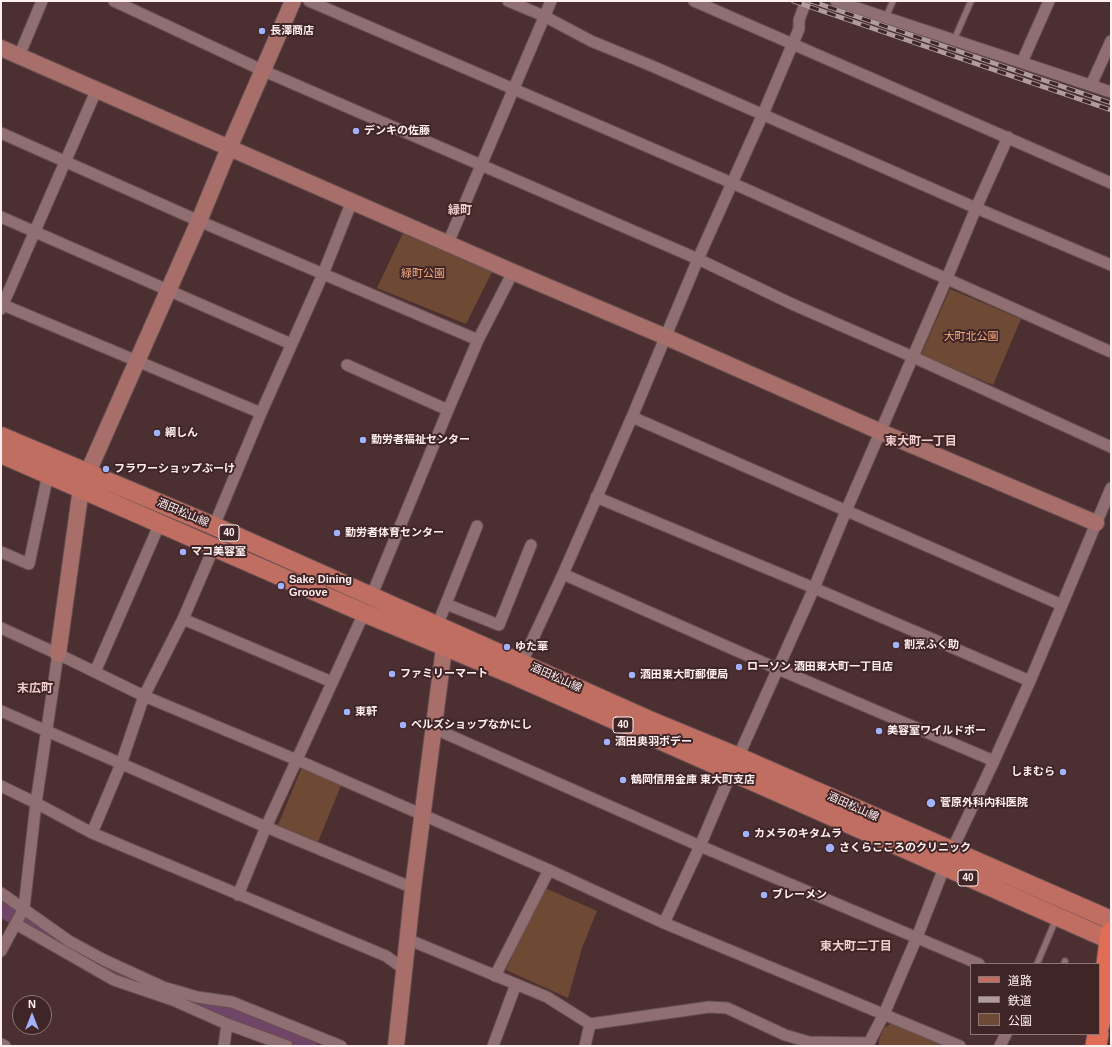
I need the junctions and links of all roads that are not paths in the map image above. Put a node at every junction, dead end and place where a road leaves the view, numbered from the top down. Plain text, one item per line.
1 (42, 1) edge
2 (114, 1) edge
3 (293, 1) edge
4 (309, 1) edge
5 (508, 1) edge
6 (551, 1) edge
7 (694, 1) edge
8 (806, 1) edge
9 (836, 1) edge
10 (893, 1) edge
11 (971, 1) edge
12 (1049, 1) edge
13 (544, 16) junction
14 (886, 17) junction
15 (954, 40) junction
16 (1111, 41) edge
17 (792, 44) junction
18 (1, 48) edge
19 (19, 56) junction
20 (1022, 62) junction
21 (264, 71) junction
22 (1092, 85) junction
23 (515, 89) junction
24 (96, 91) junction
25 (1111, 92) edge
26 (763, 114) junction
27 (1, 133) edge
28 (1008, 137) junction
29 (229, 148) junction
30 (66, 161) junction
31 (480, 165) junction
32 (732, 183) junction
33 (1111, 183) edge
34 (352, 201) junction
35 (976, 208) junction
36 (1, 218) edge
37 (199, 221) junction
38 (35, 232) junction
39 (448, 243) junction
40 (698, 259) junction
41 (1111, 265) edge
42 (513, 272) junction
43 (323, 274) junction
44 (948, 278) junction
45 (168, 290) junction
46 (2, 306) edge
47 (666, 337) junction
48 (478, 340) junction
49 (291, 344) junction
50 (1111, 352) edge
51 (913, 357) junction
52 (137, 360) junction
53 (347, 365) dead end
54 (448, 410) junction
55 (261, 413) junction
56 (632, 417) junction
57 (880, 432) junction
58 (1, 436) edge
59 (1111, 447) edge
60 (1, 454) edge
61 (87, 471) junction
62 (48, 474) junction
63 (81, 488) junction
64 (1111, 488) edge
65 (596, 497) junction
66 (846, 511) junction
67 (160, 523) junction
68 (1096, 523) junction
69 (214, 526) junction
70 (477, 526) dead end
71 (531, 545) dead end
72 (214, 547) junction
73 (1, 552) edge
74 (563, 574) junction
75 (814, 588) junction
76 (446, 604) junction
77 (367, 605) junction
78 (1062, 605) junction
79 (183, 619) junction
80 (437, 626) junction
81 (1, 628) edge
82 (444, 648) junction
83 (58, 654) junction
84 (522, 662) junction
85 (778, 669) junction
86 (95, 672) junction
87 (1030, 681) junction
88 (332, 682) junction
89 (144, 696) junction
90 (1, 711) edge
91 (433, 728) junction
92 (46, 730) junction
93 (297, 760) junction
94 (994, 761) junction
95 (121, 764) junction
96 (735, 765) junction
97 (1, 786) edge
98 (36, 803) junction
99 (422, 815) junction
100 (266, 827) junction
101 (92, 833) junction
102 (700, 846) junction
103 (952, 850) junction
104 (944, 868) junction
105 (549, 870) junction
106 (413, 888) junction
107 (1, 893) edge
108 (238, 895) junction
109 (24, 908) junction
110 (1056, 917) junction
111 (664, 923) junction
112 (16, 924) junction
113 (1111, 933) edge
114 (917, 937) junction
115 (407, 939) junction
116 (1, 951) edge
117 (977, 963) edge
118 (1037, 963) edge
119 (404, 969) junction
120 (495, 976) junction
121 (516, 984) junction
122 (1101, 1001) edge
123 (1100, 1013) edge
124 (884, 1014) junction
125 (228, 1024) junction
126 (590, 1024) junction
127 (1006, 1035) edge
128 (1098, 1035) edge
129 (1, 1044) edge
130 (869, 1044) edge
131 (5, 1046) edge
132 (224, 1046) edge
133 (287, 1046) edge
134 (341, 1046) edge
135 (396, 1046) edge
136 (492, 1046) edge
137 (584, 1046) edge
138 (960, 1046) edge
139 (1000, 1046) edge
140 (1096, 1046) edge

1 - 19 street
2 - 21 street
3 - 21 street
4 - 23 street
5 - 13 street
6 - 13 street
7 - 17 street
8 - 17 street
9 - 14 street
10 - 14 lane
11 - 15 lane
12 - 20 street
13 - 23 street
13 - 26 street
14 - 15 street
15 - 20 street
16 - 22 street
17 - 26 street
17 - 28 street
18 - 19 street
19 - 24 street
20 - 22 street
21 - 29 street
21 - 31 street
22 - 25 street
23 - 31 street
23 - 32 street
24 - 29 street
24 - 30 street
26 - 32 street
26 - 35 street
27 - 30 street
28 - 33 street
28 - 35 street
29 - 34 street
29 - 37 street
30 - 37 street
30 - 38 street
31 - 39 street
31 - 40 street
32 - 40 street
32 - 44 street
34 - 39 street
34 - 43 street
35 - 41 street
35 - 44 street
36 - 38 street
37 - 43 street
37 - 45 street
38 - 45 street
38 - 46 street
39 - 42 street
40 - 47 street
40 - 51 street
42 - 47 street
42 - 48 street
43 - 48 street
43 - 49 street
44 - 50 street
44 - 51 street
45 - 49 street
45 - 52 street
46 - 52 street
47 - 56 street
47 - 57 street
48 - 54 street
49 - 55 street
51 - 57 street
51 - 59 street
52 - 55 street
52 - 61 street
53 - 54 street
54 - 77 street
55 - 69 street
56 - 65 street
56 - 66 street
57 - 66 street
57 - 68 street
58 - 61 main road, 酒田松山線 / 40
60 - 62 main road, 酒田松山線 / 40
61 - 63 street
61 - 69 main road, 酒田松山線 / 40
62 - 63 main road, 酒田松山線 / 40
62 - 73 street
63 - 67 main road, 酒田松山線 / 40
63 - 83 street
64 - 68 street
65 - 74 street
65 - 75 street
66 - 75 street
66 - 78 street
67 - 72 main road, 酒田松山線 / 40
67 - 86 street
68 - 78 street
69 - 77 main road, 酒田松山線 / 40
70 - 76 street
71 - 76 street
72 - 77 main road, 酒田松山線 / 40
72 - 79 street
74 - 84 street
74 - 85 street
75 - 85 street
75 - 87 street
76 - 80 street
77 - 80 main road, 酒田松山線 / 40
77 - 82 main road, 酒田松山線 / 40
77 - 88 street
78 - 87 street
79 - 88 street
79 - 89 street
80 - 82 street
80 - 84 main road, 酒田松山線 / 40
81 - 83 street
82 - 91 street
82 - 96 main road, 酒田松山線 / 40
83 - 86 street
83 - 92 street
84 - 96 main road, 酒田松山線 / 40
85 - 94 street
85 - 96 street
86 - 89 street
87 - 94 street
88 - 93 street
89 - 93 street
89 - 95 street
90 - 92 street
91 - 99 street
91 - 102 street
92 - 95 street
92 - 98 street
93 - 99 street
93 - 100 street
94 - 103 street
95 - 100 street
95 - 101 street
96 - 102 street
96 - 103 main road, 酒田松山線 / 40
96 - 104 main road, 酒田松山線 / 40
97 - 98 street
98 - 101 street
98 - 109 street
99 - 105 street
99 - 106 street
100 - 106 street
100 - 108 street
101 - 108 street
102 - 111 street
102 - 114 street
103 - 113 main road, 酒田松山線 / 40
104 - 110 main road, 酒田松山線 / 40
104 - 114 street
105 - 111 street
105 - 120 street
106 - 115 street
107 - 109 street
108 - 119 street
109 - 112 street
109 - 134 street
110 - 113 main road, 酒田松山線 / 40
110 - 118 lane
111 - 124 street
112 - 116 street
112 - 125 street
113 - 122 highway
114 - 117 street
114 - 124 street
115 - 119 street
115 - 120 street
119 - 135 street
120 - 121 street
121 - 126 street
121 - 136 street
122 - 123 highway
124 - 130 street
124 - 138 street
125 - 132 street
125 - 133 street
126 - 130 street
126 - 137 street
127 - 139 street
128 - 140 highway
129 - 131 street

